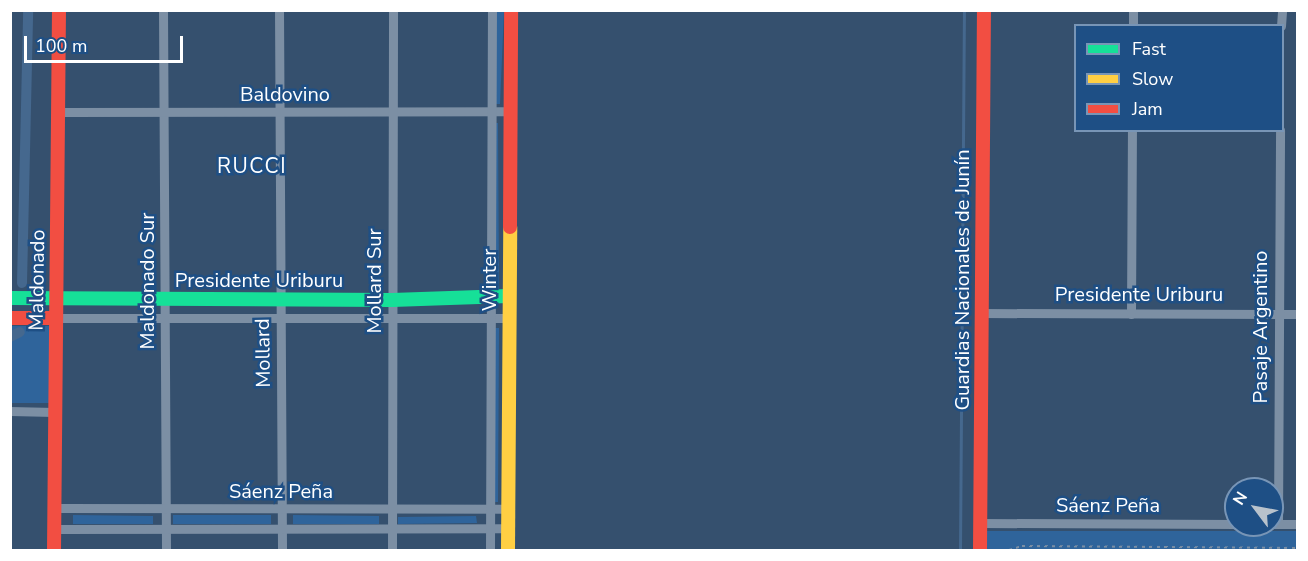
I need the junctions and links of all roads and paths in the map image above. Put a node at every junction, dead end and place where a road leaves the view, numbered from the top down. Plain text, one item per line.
1 (59, 10) edge
2 (163, 10) edge
3 (279, 10) edge
4 (393, 10) edge
5 (492, 10) edge
6 (511, 10) edge
7 (984, 10) edge
8 (492, 111) junction
9 (510, 111) junction
10 (60, 112) junction
11 (163, 112) junction
12 (278, 112) junction
13 (392, 113) junction
14 (1132, 132) edge
15 (1280, 132) edge
16 (492, 295) junction
17 (508, 296) junction
18 (10, 298) edge
19 (56, 299) junction
20 (165, 300) junction
21 (280, 300) junction
22 (392, 300) junction
23 (981, 314) junction
24 (1131, 314) junction
25 (1278, 314) junction
26 (1298, 314) edge
27 (491, 316) junction
28 (10, 318) edge
29 (56, 318) junction
30 (508, 318) junction
31 (280, 319) junction
32 (392, 319) junction
33 (165, 320) junction
34 (10, 411) edge
35 (54, 412) junction
36 (1276, 477) edge
37 (54, 508) junction
38 (490, 508) junction
39 (166, 509) junction
40 (282, 509) junction
41 (508, 509) junction
42 (392, 510) junction
43 (980, 523) junction
44 (1224, 524) edge
45 (490, 527) junction
46 (508, 528) junction
47 (54, 529) junction
48 (166, 531) junction
49 (392, 531) junction
50 (282, 532) junction
51 (1298, 548) edge
52 (54, 550) edge
53 (166, 550) edge
54 (282, 550) edge
55 (392, 550) edge
56 (490, 550) edge
57 (508, 550) edge
58 (980, 550) edge
59 (1009, 550) edge

1 - 10 street, Maldonado
2 - 11 street, Maldonado Sur
3 - 12 street, Mollard
4 - 13 street, Mollard Sur
5 - 8 street, Winter
6 - 9 street, Winter
7 - 23 street, Guardias Nacionales de Junín
8 - 9 street, Baldovino
8 - 13 street, Baldovino
8 - 16 street, Winter
9 - 17 street, Winter
10 - 11 street, Baldovino
10 - 19 street, Maldonado
11 - 12 street, Baldovino
11 - 20 street, Maldonado Sur
12 - 13 street, Baldovino
12 - 21 street, Mollard
13 - 22 street, Mollard Sur
14 - 24 street
15 - 25 street, Pasaje Argentino
16 - 17 street, Presidente Uriburu
16 - 22 street, Presidente Uriburu
16 - 27 street, Winter
17 - 30 street, Winter
18 - 19 street, Presidente Uriburu
19 - 20 street, Presidente Uriburu
19 - 29 street, Maldonado
20 - 21 street, Presidente Uriburu
20 - 33 street, Maldonado Sur
21 - 22 street, Presidente Uriburu
21 - 31 street, Mollard
22 - 32 street, Mollard Sur
23 - 24 street, Presidente Uriburu
23 - 43 street, Guardias Nacionales de Junín
24 - 25 street, Presidente Uriburu
25 - 26 street, Presidente Uriburu
25 - 36 street, Pasaje Argentino
27 - 30 street, Presidente Uriburu
27 - 32 street, Presidente Uriburu
27 - 38 street, Winter
28 - 29 street, Presidente Uriburu
29 - 33 street, Presidente Uriburu
29 - 35 street, Maldonado
30 - 41 street, Winter
31 - 32 street, Presidente Uriburu
31 - 33 street, Presidente Uriburu
31 - 40 street, Mollard
32 - 42 street, Mollard Sur
33 - 39 street, Maldonado Sur
34 - 35 street
35 - 37 street, Maldonado
37 - 39 street, Sáenz Peña
37 - 47 street, Maldonado
38 - 41 street, Sáenz Peña
38 - 42 street, Sáenz Peña
38 - 45 street, Winter
39 - 40 street, Sáenz Peña
39 - 48 street, Maldonado Sur
40 - 42 street, Sáenz Peña
40 - 50 street, Mollard
41 - 46 street, Winter
42 - 49 street, Mollard Sur
43 - 44 street, Sáenz Peña
43 - 58 street, Guardias Nacionales de Junín
45 - 46 street, Sáenz Peña
45 - 49 street, Sáenz Peña
45 - 56 street, Winter
46 - 57 street, Winter
47 - 48 street, Sáenz Peña
47 - 52 street, Maldonado
48 - 50 street, Sáenz Peña
48 - 53 street, Maldonado Sur
49 - 50 street, Sáenz Peña
49 - 55 street, Mollard Sur
50 - 54 street, Mollard
51 - 59 path

